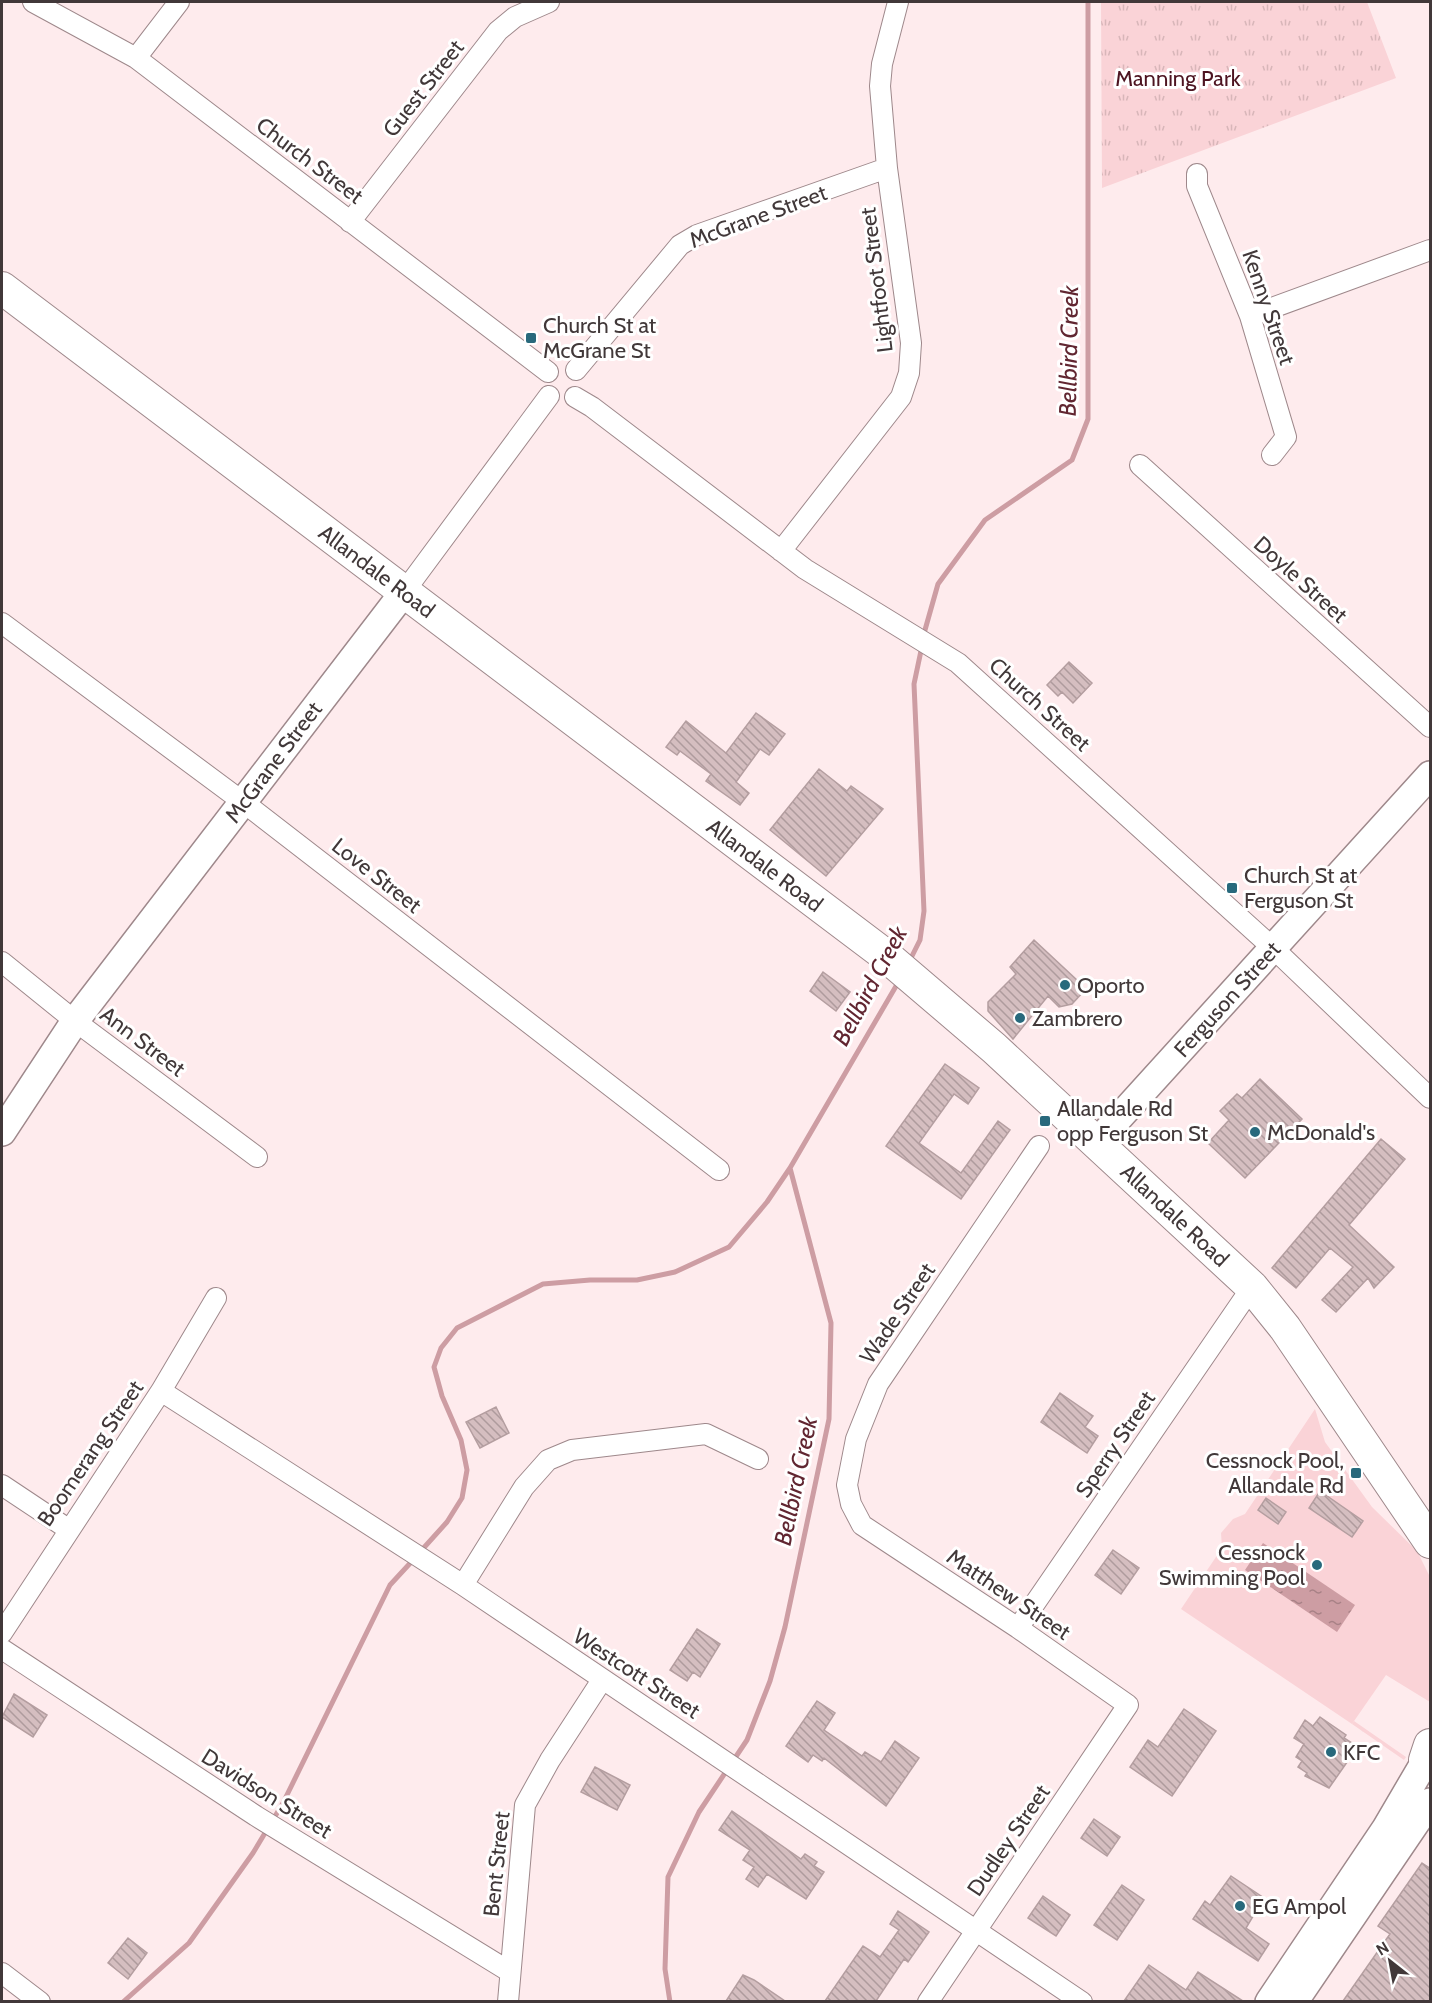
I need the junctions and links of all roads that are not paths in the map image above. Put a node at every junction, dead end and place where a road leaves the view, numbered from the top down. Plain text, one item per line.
1 (33, 2) edge
2 (179, 2) edge
3 (549, 2) edge
4 (898, 2) edge
5 (136, 58) junction
6 (887, 168) junction
7 (1197, 174) dead end
8 (350, 222) junction
9 (1431, 250) edge
10 (2, 288) edge
11 (1250, 316) junction
12 (576, 370) junction
13 (548, 372) junction
14 (549, 396) junction
15 (576, 398) junction
16 (1272, 455) dead end
17 (1140, 465) dead end
18 (781, 550) junction
19 (404, 592) junction
20 (2, 623) edge
21 (1431, 727) edge
22 (1431, 775) edge
23 (243, 802) junction
24 (1273, 948) junction
25 (2, 962) edge
26 (75, 1021) junction
27 (1431, 1098) edge
28 (2, 1132) edge
29 (1096, 1143) junction
30 (1039, 1146) dead end
31 (257, 1157) dead end
32 (719, 1170) dead end
33 (1252, 1287) junction
34 (216, 1298) dead end
35 (161, 1391) junction
36 (758, 1459) dead end
37 (2, 1485) edge
38 (862, 1525) joint
39 (69, 1529) junction
40 (1427, 1539) edge
41 (463, 1585) junction
42 (1018, 1628) junction
43 (2, 1633) edge
44 (2, 1649) edge
45 (602, 1680) junction
46 (1128, 1705) joint
47 (1429, 1753) edge
48 (1431, 1802) edge
49 (977, 1929) junction
50 (510, 1972) junction
51 (2, 1973) edge
52 (40, 2001) edge
53 (508, 2001) edge
54 (928, 2001) edge
55 (1082, 2001) edge
56 (1269, 2001) edge
57 (1294, 2001) edge

1 - 5 street, Church Street
2 - 5 street
3 - 8 street, Guest Street
4 - 6 street, Lightfoot Street
5 - 8 street, Church Street
6 - 12 street, McGrane Street
6 - 18 street, Lightfoot Street
7 - 11 street, Kenny Street
8 - 13 street, Church Street
9 - 11 street
10 - 19 main road, Allandale Road
11 - 16 street, Kenny Street
12 - 13 street
12 - 15 street
13 - 14 street
14 - 15 street
14 - 19 street, McGrane Street
15 - 18 street, Church Street
17 - 21 street, Doyle Street
18 - 24 street, Church Street
19 - 23 street, McGrane Street
19 - 29 main road, Allandale Road
20 - 23 street, Love Street
22 - 24 street, Ferguson Street
23 - 26 street, McGrane Street
23 - 32 street, Love Street
24 - 27 street, Church Street
24 - 29 street, Ferguson Street
25 - 26 street, Ann Street
26 - 28 street, McGrane Street
26 - 31 street, Ann Street
29 - 33 main road, Allandale Road
30 - 38 street, Wade Street
33 - 40 main road, Allandale Road
33 - 42 street, Sperry Street
34 - 35 street, Boomerang Street
35 - 39 street, Boomerang Street
35 - 41 street, Westcott Street
36 - 41 street
37 - 39 street
38 - 42 street, Matthew Street
39 - 43 street, Boomerang Street
41 - 45 street, Westcott Street
42 - 46 street, Matthew Street
44 - 50 street, Davidson Street
45 - 49 street, Westcott Street
45 - 50 street, Bent Street
46 - 49 street, Dudley Street
47 - 56 street
48 - 57 street
49 - 54 street, Dudley Street
49 - 55 street, Westcott Street
50 - 53 street, Bent Street
51 - 52 street

